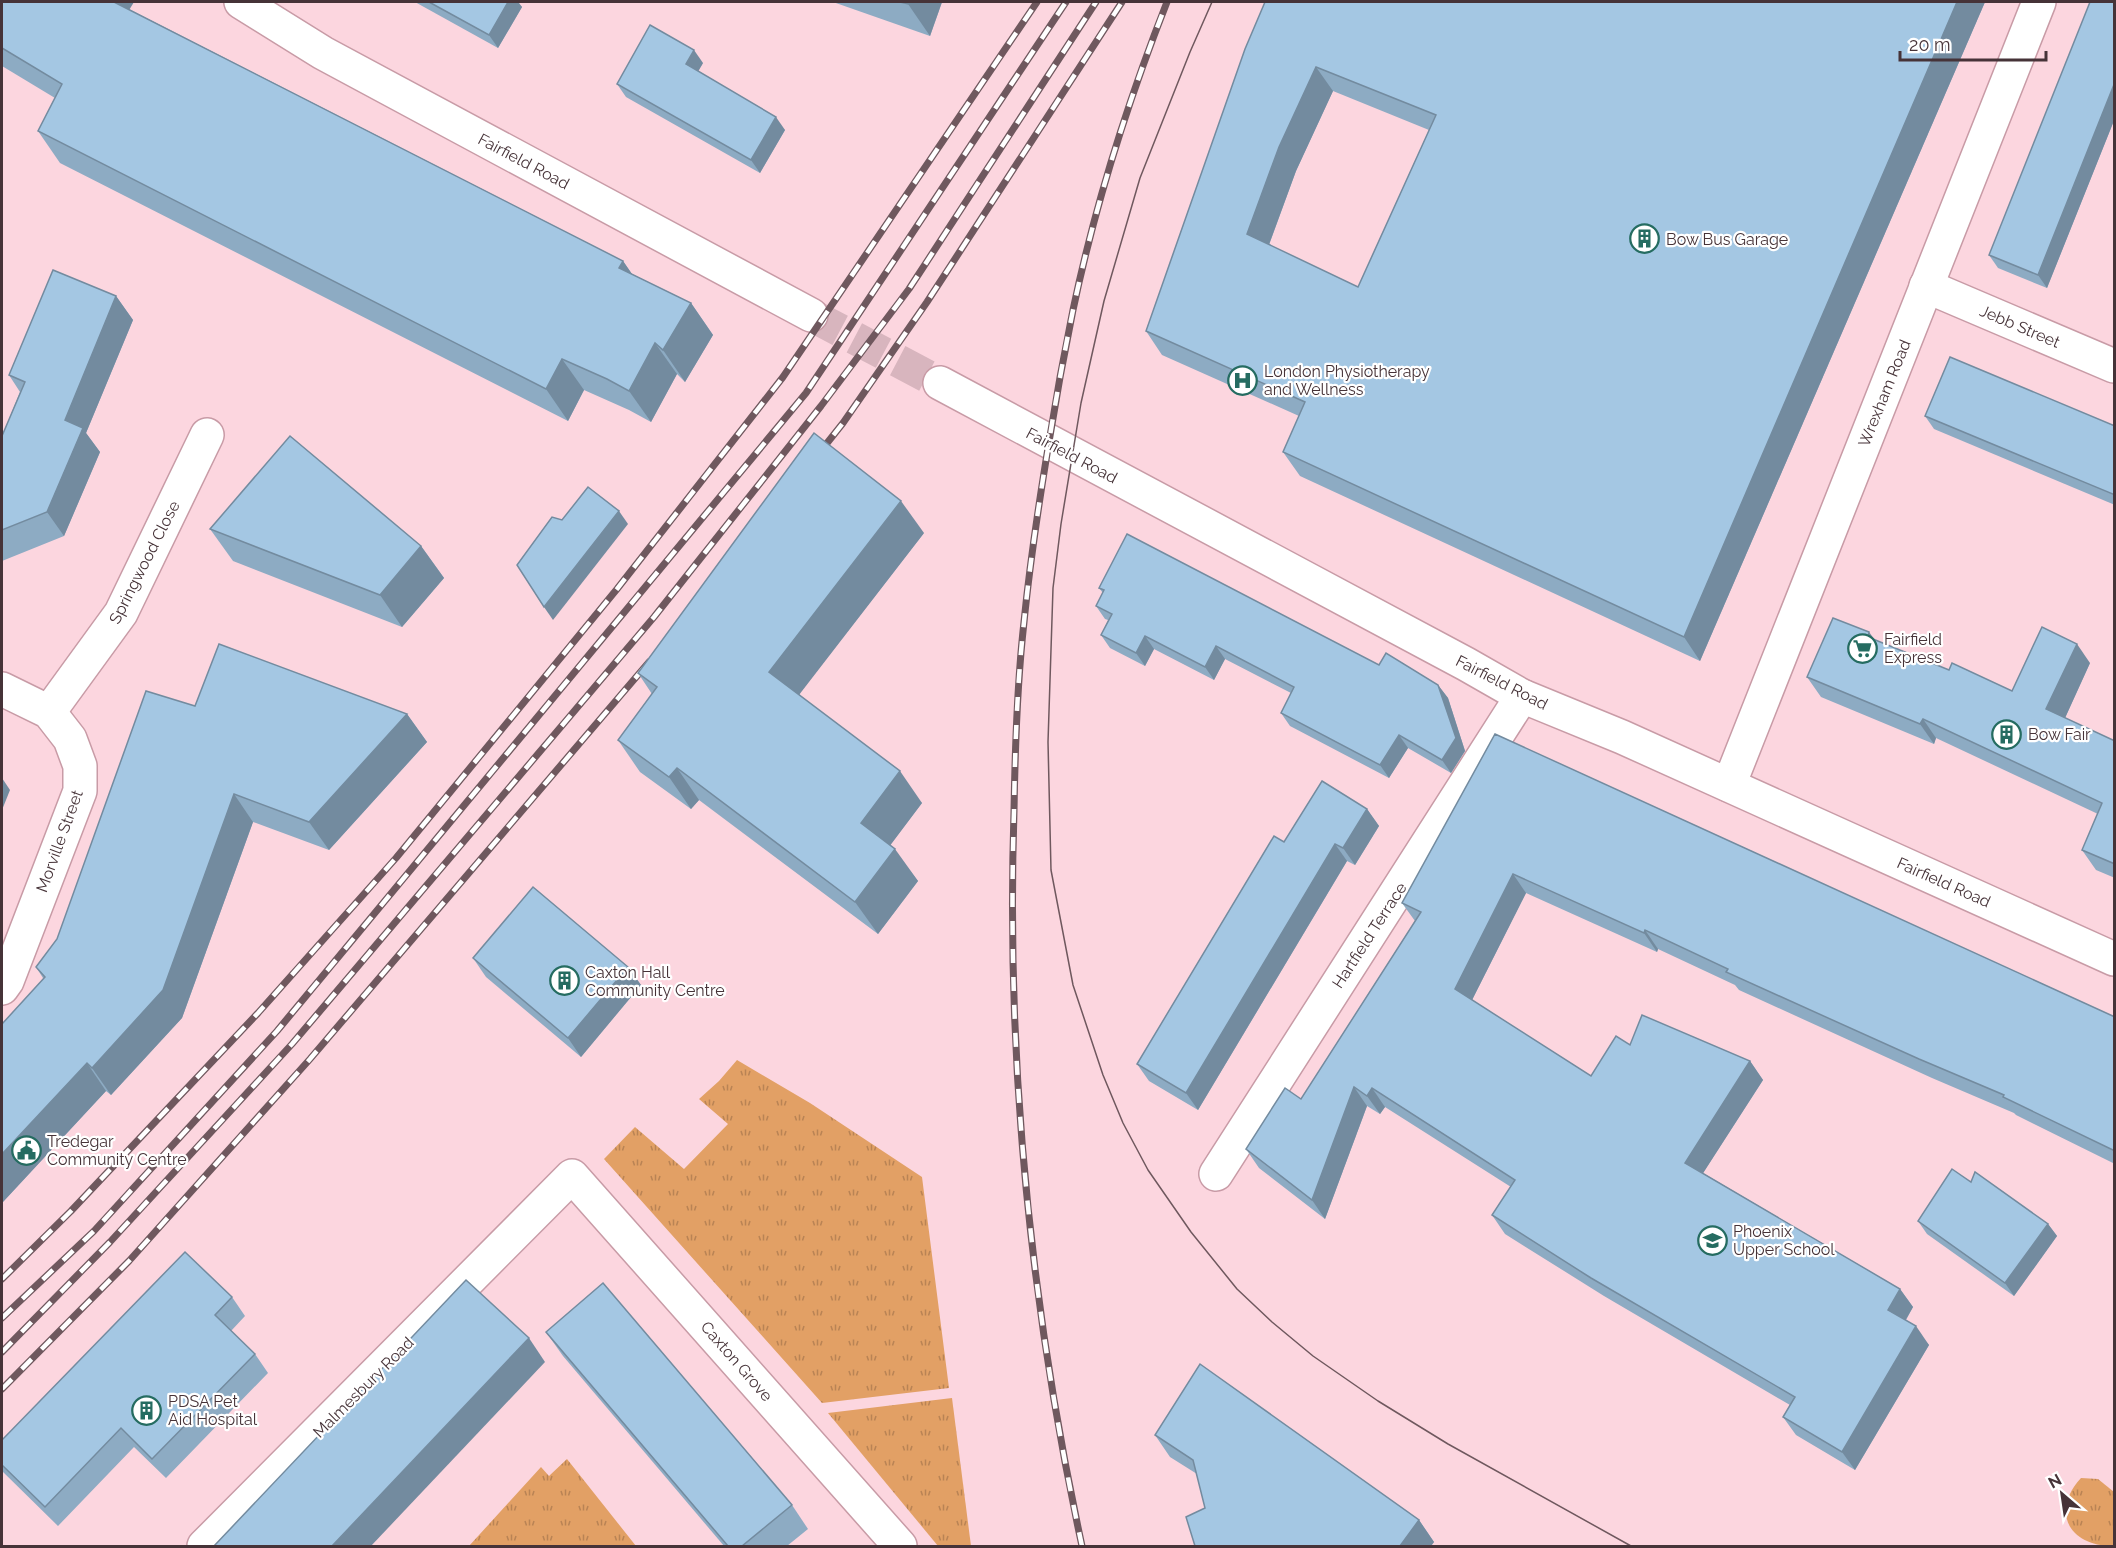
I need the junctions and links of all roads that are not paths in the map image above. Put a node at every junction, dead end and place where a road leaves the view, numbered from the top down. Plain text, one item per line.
1 (241, 2) edge
2 (2039, 2) edge
3 (1926, 286) junction
4 (811, 315) tunnel mouth
5 (2115, 366) edge
6 (940, 383) tunnel mouth
7 (207, 435) dead end
8 (2, 689) edge
9 (1522, 696) junction
10 (49, 712) junction
11 (1729, 785) junction
12 (2115, 959) edge
13 (2, 988) edge
14 (1216, 1174) dead end
15 (573, 1176) joint
16 (204, 1546) edge
17 (900, 1546) edge

1 - 4 street, Fairfield Road
2 - 3 street, Wrexham Road
3 - 5 street, Jebb Street
3 - 11 street, Wrexham Road
6 - 9 street, Fairfield Road
7 - 10 street, Springwood Close
8 - 10 street, Morville Street
9 - 11 street, Fairfield Road
9 - 14 street, Hartfield Terrace
10 - 13 street, Morville Street
11 - 12 street, Fairfield Road
15 - 16 street, Malmesbury Road
15 - 17 street, Caxton Grove

